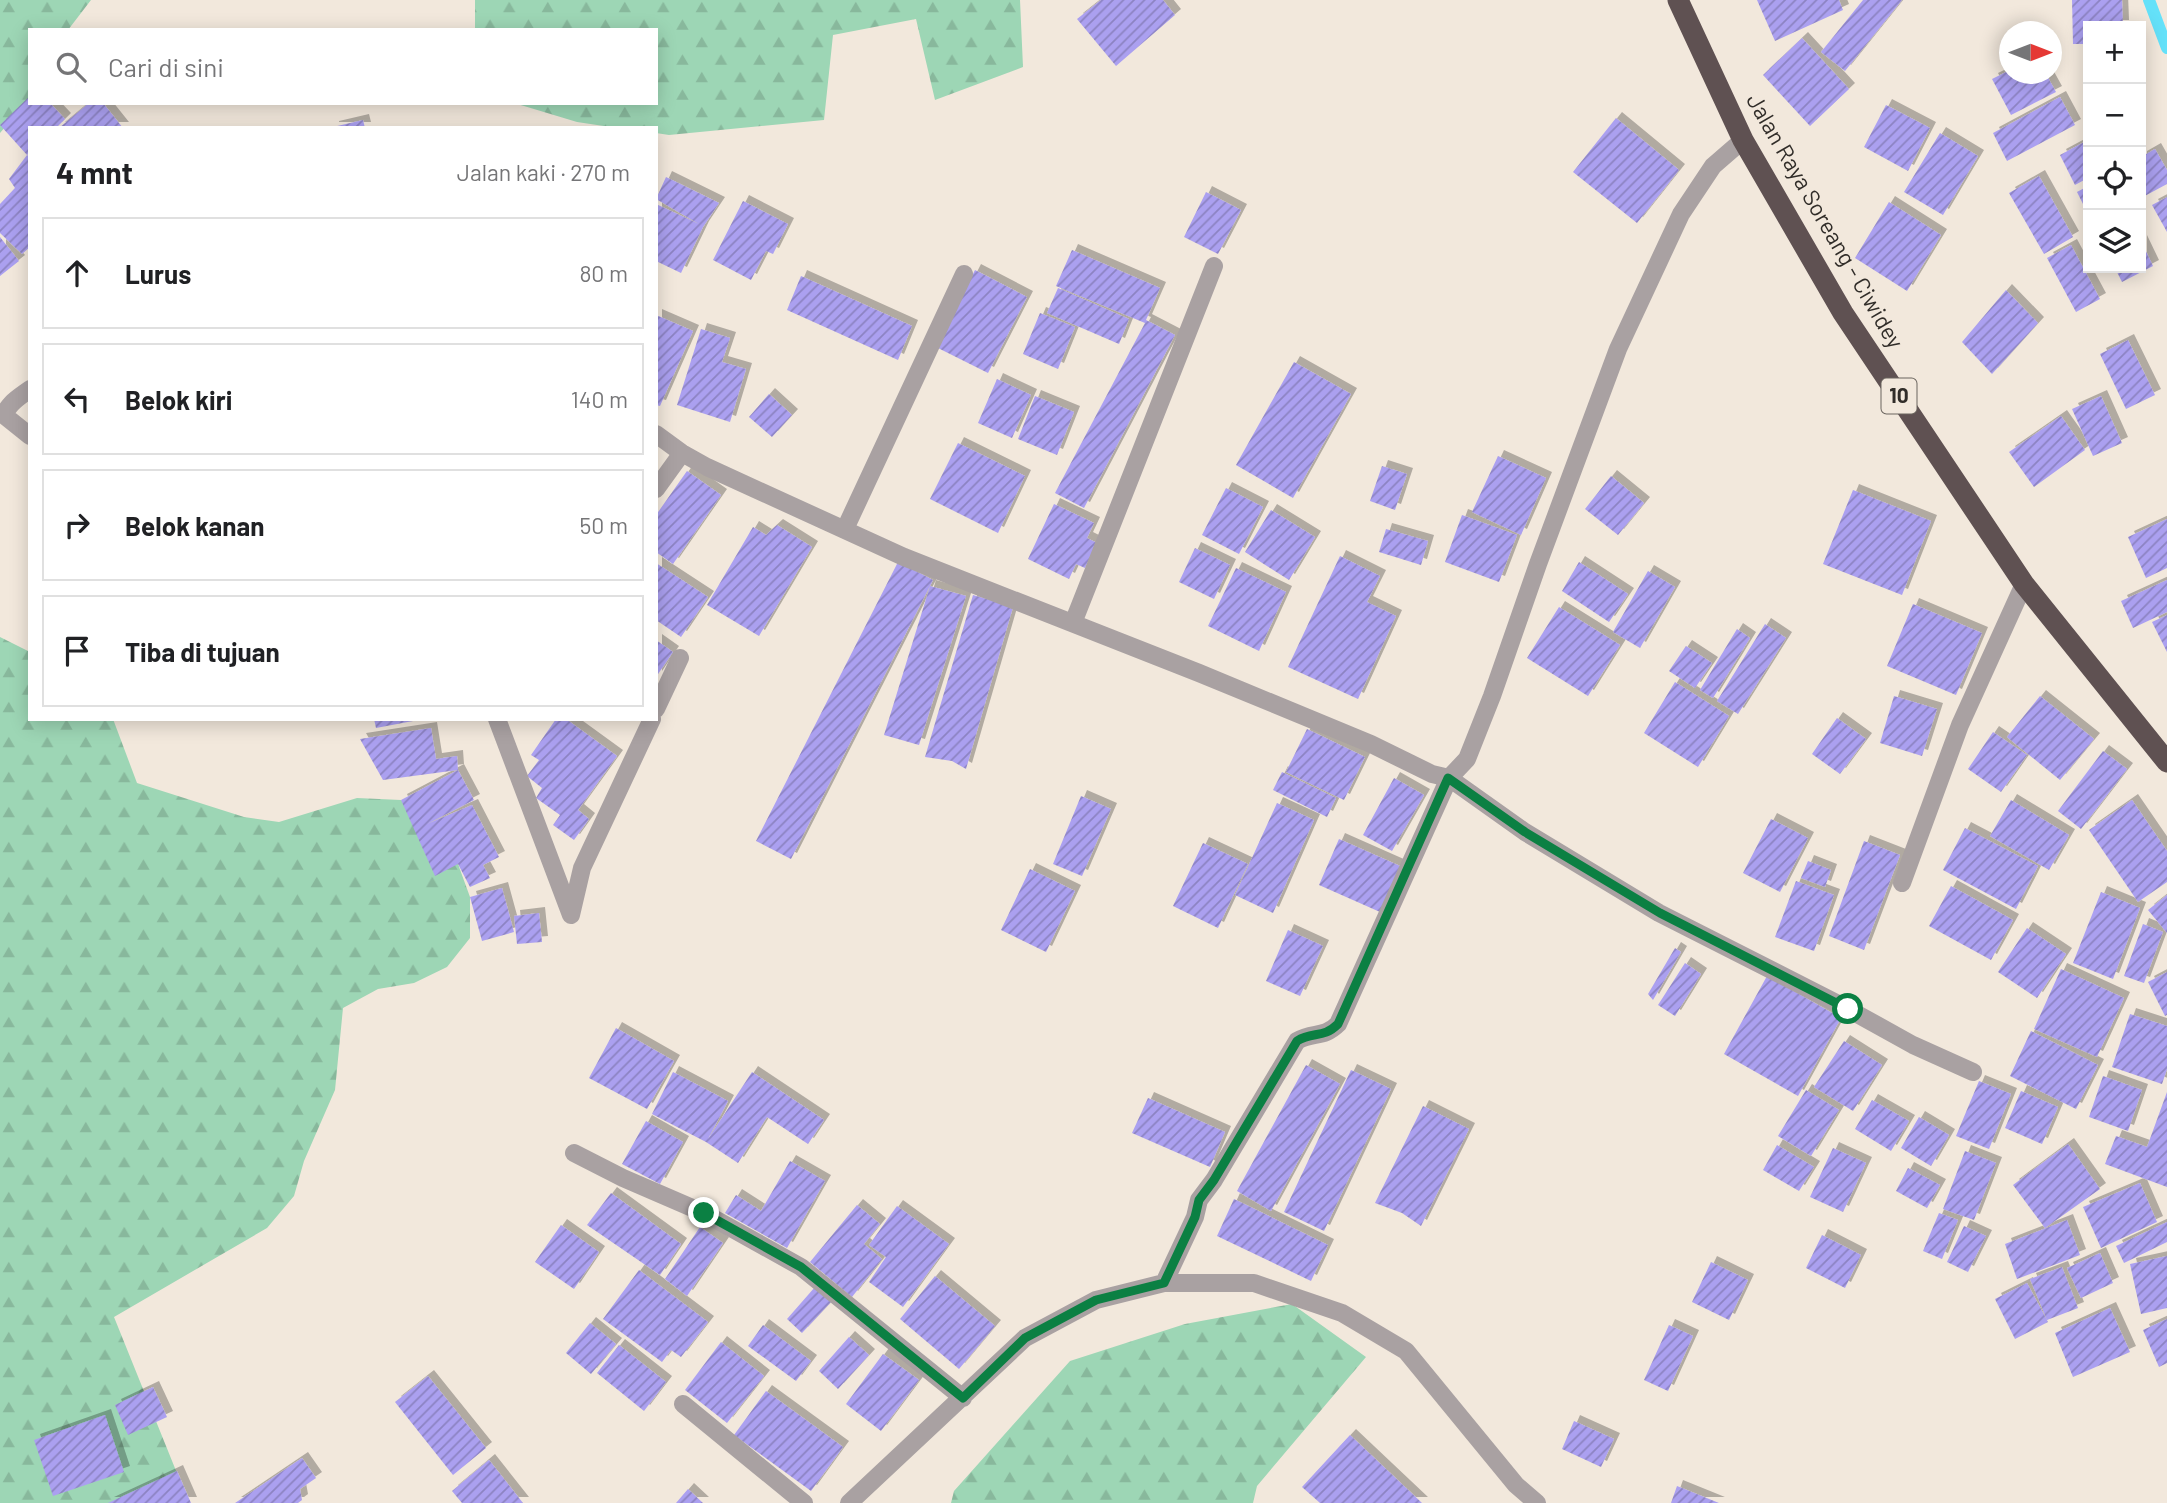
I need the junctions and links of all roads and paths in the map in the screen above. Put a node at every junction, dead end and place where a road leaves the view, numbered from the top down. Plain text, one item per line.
1 (1678, 0) edge
2 (1744, 139) junction
3 (1214, 266) dead end
4 (964, 274) dead end
5 (28, 391) edge
6 (28, 434) edge
7 (658, 435) edge
8 (682, 453) junction
9 (658, 486) edge
10 (845, 529) junction
11 (2024, 584) junction
12 (1073, 623) junction
13 (680, 658) dead end
14 (658, 705) edge
15 (498, 721) edge
16 (651, 721) edge
17 (2167, 762) edge
18 (1448, 778) junction
19 (1902, 883) dead end
20 (1973, 1072) dead end
21 (574, 1153) dead end
22 (1164, 1283) junction
23 (963, 1398) junction
24 (683, 1404) dead end
25 (804, 1503) edge
26 (849, 1503) edge
27 (1536, 1503) edge

1 - 2 highway, Jalan Raya Soreang - Ciwidey / 10
2 - 11 highway, Jalan Raya Soreang - Ciwidey / 10
2 - 18 street
3 - 12 street
4 - 10 street
5 - 6 street
7 - 8 street
8 - 9 street
8 - 10 street
10 - 12 street
11 - 17 highway, Jalan Raya Soreang - Ciwidey / 10
11 - 19 street
12 - 18 street
13 - 14 street
15 - 16 street
18 - 20 street
18 - 22 street
21 - 23 street
22 - 23 street
22 - 27 street
23 - 26 street
24 - 25 street

